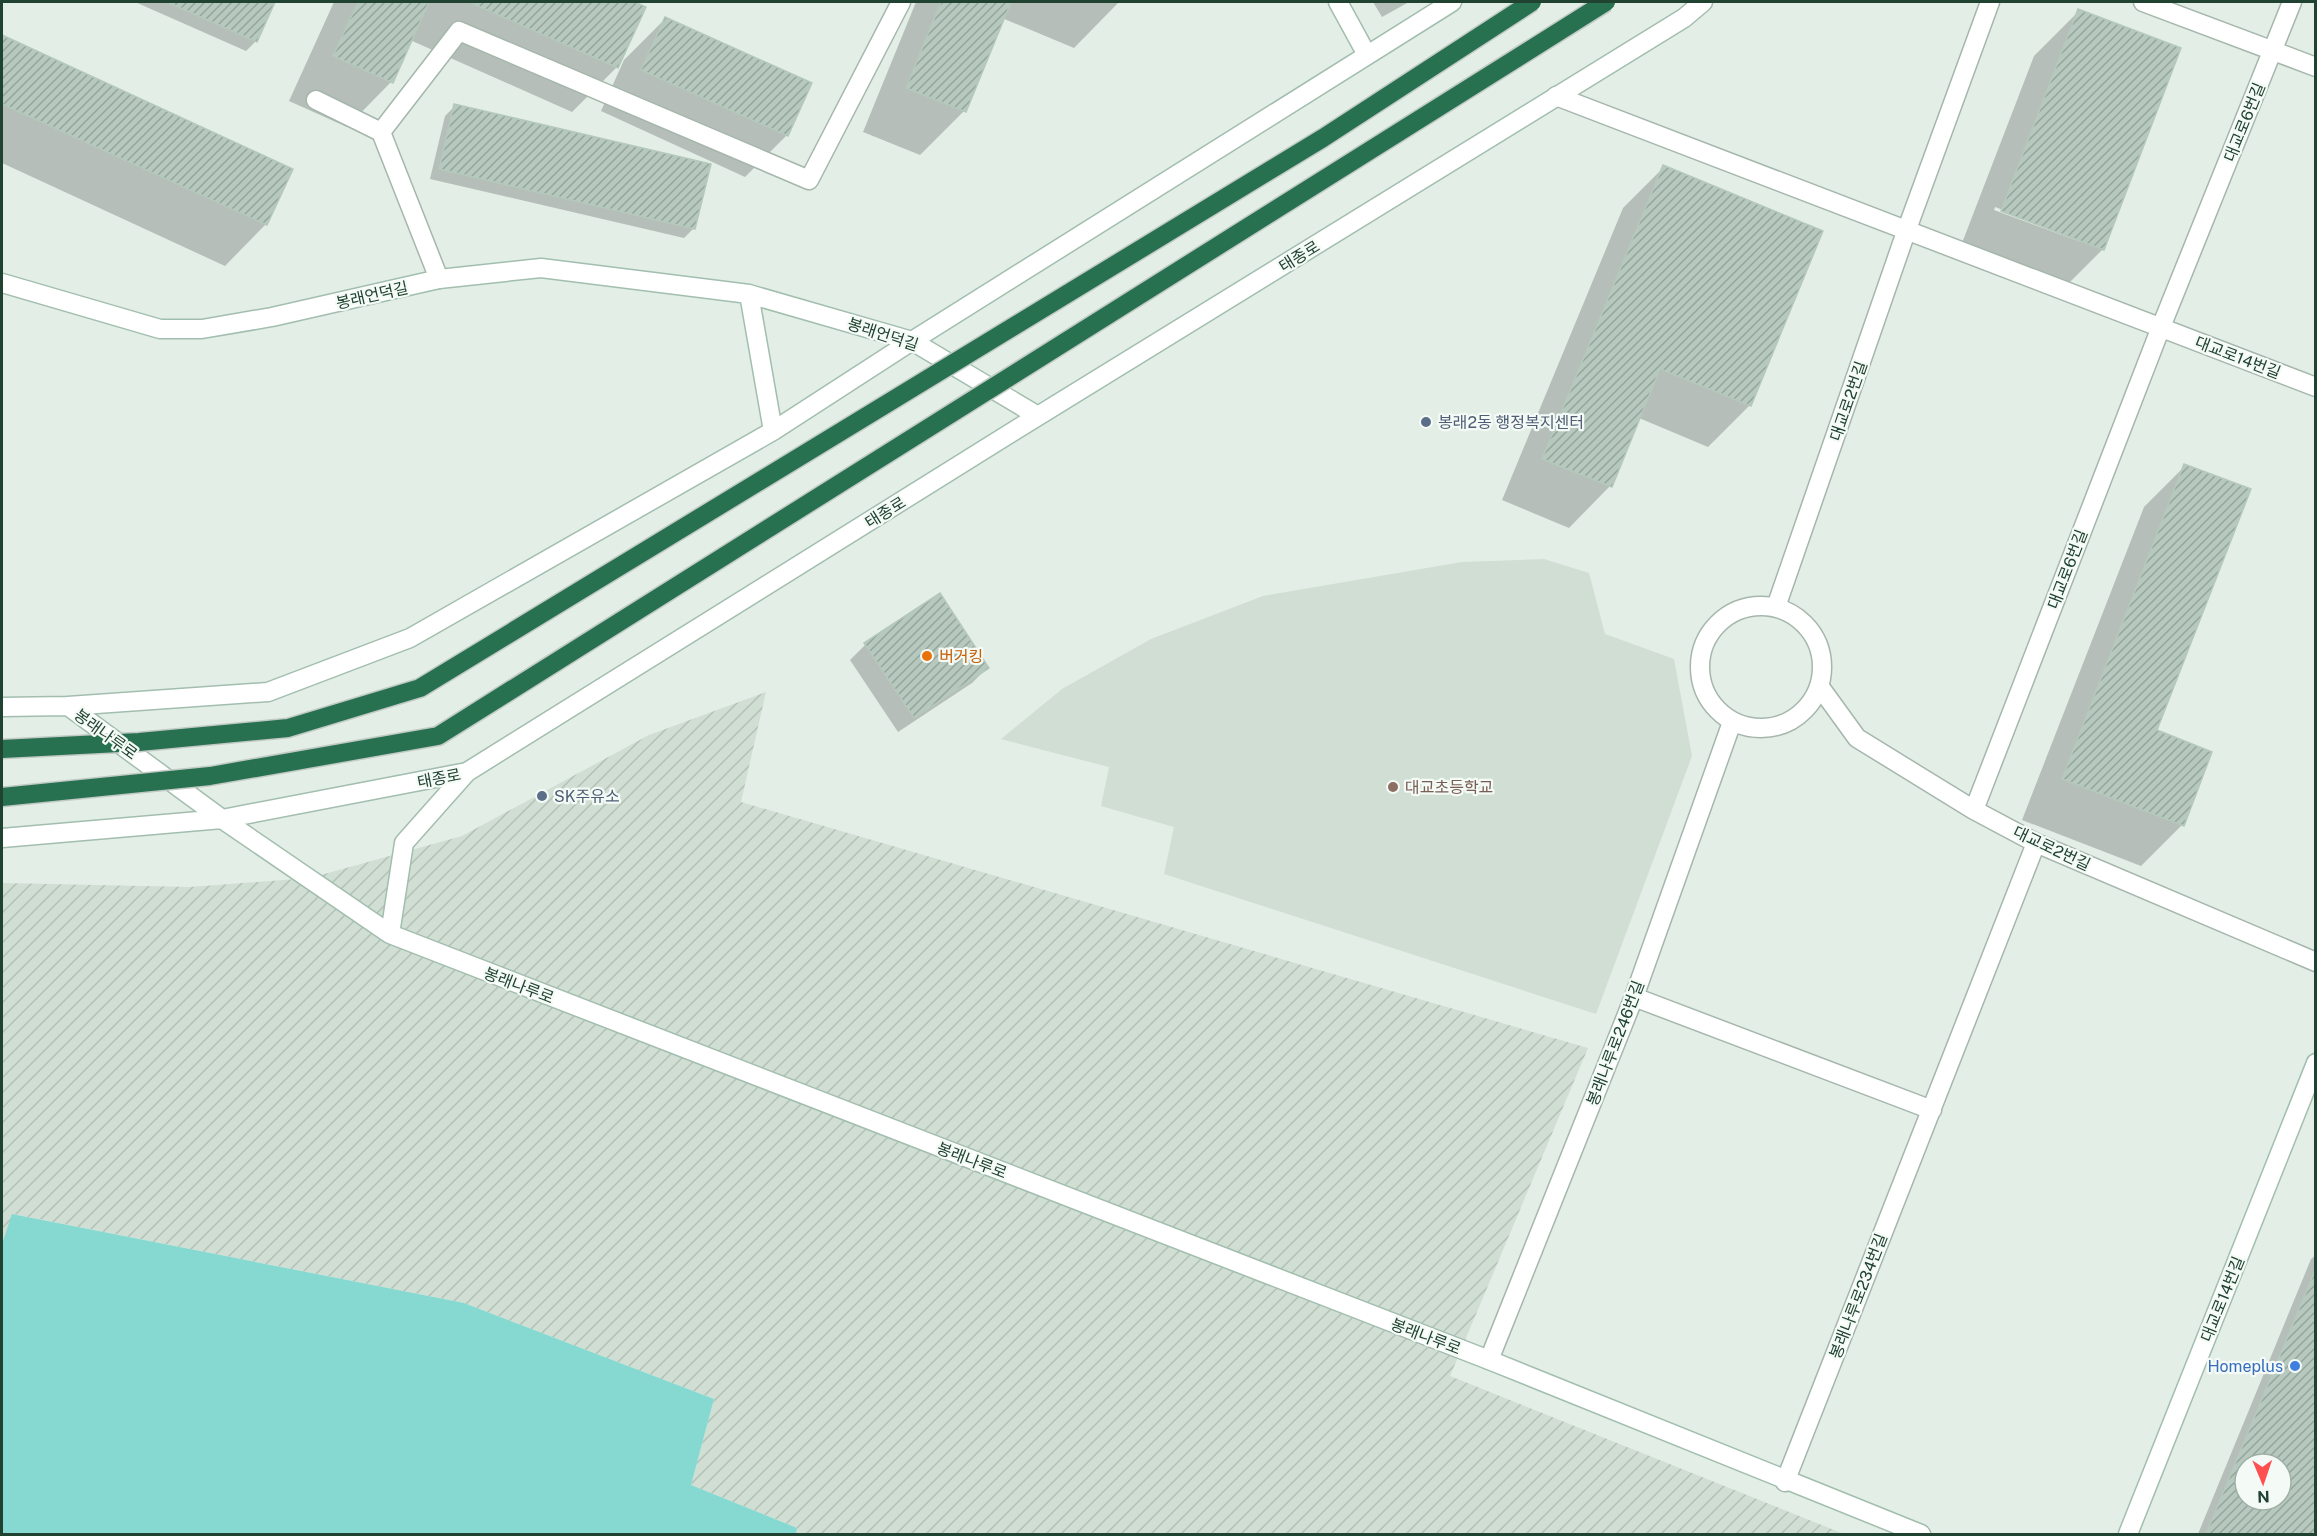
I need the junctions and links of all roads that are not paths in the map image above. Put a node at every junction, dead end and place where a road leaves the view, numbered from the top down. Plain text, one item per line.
1 (901, 2) edge
2 (1338, 2) edge
3 (1452, 2) edge
4 (1532, 2) edge
5 (1606, 2) edge
6 (1703, 2) edge
7 (1990, 2) edge
8 (2143, 2) edge
9 (2292, 2) edge
10 (2272, 51) junction
11 (1367, 55) junction
12 (2316, 67) edge
13 (1556, 96) junction
14 (316, 100) dead end
15 (381, 132) junction
16 (1907, 229) junction
17 (439, 279) junction
18 (2, 283) edge
19 (748, 294) junction
20 (2161, 327) junction
21 (912, 341) junction
22 (2316, 387) edge
23 (1038, 416) junction
24 (772, 431) junction
25 (1776, 607) junction
26 (1820, 687) junction
27 (68, 706) junction
28 (2, 707) edge
29 (1732, 722) junction
30 (2, 750) edge
31 (467, 772) junction
32 (2, 797) edge
33 (1974, 810) junction
34 (222, 819) junction
35 (2, 838) edge
36 (2036, 843) junction
37 (390, 934) junction
38 (2316, 962) edge
39 (1634, 997) junction
40 (2316, 1063) edge
41 (1932, 1110) junction
42 (1489, 1360) junction
43 (1785, 1482) junction
44 (1921, 1534) edge
45 (2128, 1534) edge

1 - 15 street
2 - 11 street
3 - 11 street
4 - 30 highway, bridge
5 - 32 highway, bridge
6 - 13 street, 태종로
7 - 16 street, 대교로2번길
8 - 10 street
9 - 10 street, 대교로6번길
10 - 12 street
10 - 20 street, 대교로6번길
11 - 21 street
13 - 16 street
13 - 23 street, 태종로
14 - 15 street
15 - 17 street
16 - 20 street
16 - 25 street, 대교로2번길
17 - 18 street, 봉래언덕길
17 - 19 street, 봉래언덕길
19 - 21 street, 봉래언덕길
19 - 24 street
20 - 22 street, 대교로14번길
20 - 33 street, 대교로6번길
21 - 23 street, 봉래언덕길
21 - 24 street
23 - 31 street, 태종로
24 - 27 street
25 - 26 street
25 - 29 street
26 - 29 street
26 - 33 street, 대교로2번길
27 - 28 street
27 - 34 street, 봉래나루로
29 - 39 street, 봉래나루로246번길
31 - 34 street, 태종로
31 - 37 street
33 - 36 street, 대교로2번길
34 - 35 street, 태종로
34 - 37 street, 봉래나루로
36 - 38 street, 대교로2번길
36 - 41 street, 봉래나루로234번길
37 - 42 street, 봉래나루로
39 - 41 street
39 - 42 street, 봉래나루로246번길
40 - 45 street, 대교로14번길
41 - 43 street, 봉래나루로234번길
42 - 43 street, 봉래나루로
43 - 44 street, 봉래나루로

